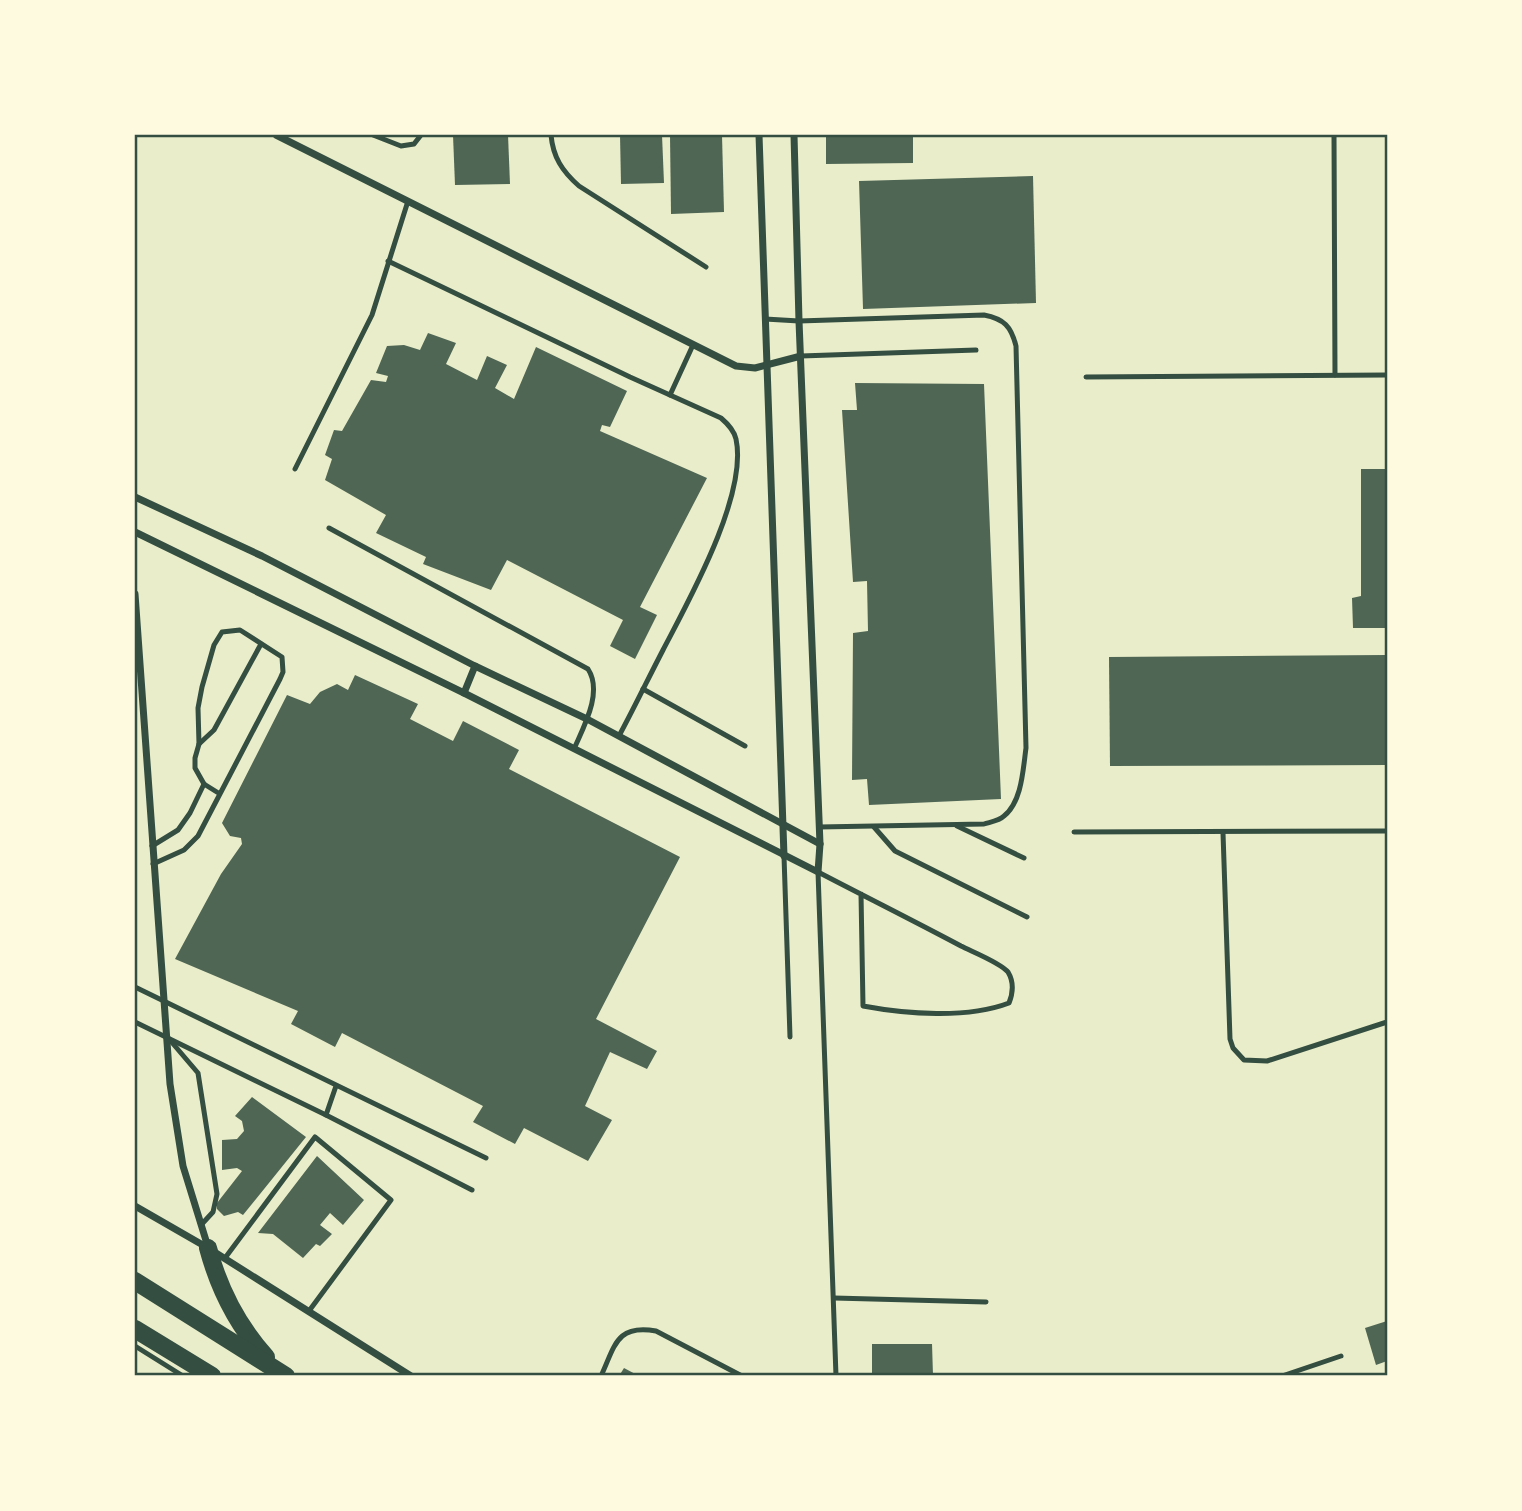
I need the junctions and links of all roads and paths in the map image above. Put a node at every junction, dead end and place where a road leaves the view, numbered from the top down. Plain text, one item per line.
1 (276, 135) edge
2 (373, 135) edge
3 (421, 135) edge
4 (551, 135) edge
5 (759, 135) edge
6 (794, 135) edge
7 (1334, 135) edge
8 (408, 201) junction
9 (388, 261) junction
10 (706, 267) dead end
11 (765, 319) junction
12 (799, 321) junction
13 (693, 345) junction
14 (976, 350) dead end
15 (801, 356) junction
16 (765, 365) junction
17 (1335, 375) junction
18 (1387, 375) edge
19 (1086, 377) dead end
20 (670, 395) junction
21 (295, 469) dead end
22 (135, 497) edge
23 (329, 528) dead end
24 (135, 532) edge
25 (135, 594) edge
26 (261, 644) junction
27 (475, 666) junction
28 (643, 689) junction
29 (464, 693) junction
30 (587, 719) junction
31 (619, 736) junction
32 (199, 744) junction
33 (745, 746) dead end
34 (574, 749) junction
35 (204, 784) junction
36 (220, 794) junction
37 (783, 825) junction
38 (956, 825) junction
39 (819, 827) junction
40 (874, 827) junction
41 (1387, 831) edge
42 (1074, 832) dead end
43 (1223, 833) junction
44 (820, 844) junction
45 (152, 846) junction
46 (785, 856) junction
47 (1024, 858) dead end
48 (153, 864) junction
49 (818, 872) junction
50 (861, 894) junction
51 (1027, 917) dead end
52 (135, 988) edge
53 (163, 1001) junction
54 (135, 1021) edge
55 (1387, 1023) edge
56 (166, 1035) junction
57 (790, 1037) dead end
58 (336, 1086) junction
59 (326, 1115) junction
60 (486, 1158) dead end
61 (472, 1190) dead end
62 (135, 1206) edge
63 (201, 1225) junction
64 (208, 1248) junction
65 (225, 1258) junction
66 (135, 1281) edge
67 (834, 1298) junction
68 (986, 1302) dead end
69 (309, 1311) junction
70 (135, 1329) edge
71 (135, 1346) edge
72 (1341, 1356) dead end
73 (183, 1376) edge
74 (212, 1376) edge
75 (286, 1376) edge
76 (411, 1376) edge
77 (601, 1376) edge
78 (742, 1376) edge
79 (836, 1376) edge
80 (1282, 1376) edge

1 - 8 street
2 - 3 lane
4 - 10 lane
5 - 11 street
6 - 12 street
7 - 17 lane
8 - 9 lane
8 - 13 street
9 - 20 lane
9 - 21 lane
11 - 12 lane
11 - 16 street
12 - 15 street
12 - 38 lane
13 - 16 street
13 - 20 lane
14 - 15 lane
15 - 16 street
15 - 39 street
16 - 37 street
17 - 18 lane
17 - 19 lane
20 - 28 lane
22 - 27 street
23 - 30 lane
24 - 29 street
25 - 45 street
26 - 32 lane
26 - 32 lane
26 - 36 lane
27 - 29 street
27 - 30 street
28 - 31 lane
28 - 33 lane
29 - 34 street
30 - 31 street
30 - 34 lane
31 - 37 street
32 - 35 lane
34 - 46 street
35 - 36 lane
35 - 45 lane
36 - 48 lane
37 - 44 street
37 - 46 street
38 - 40 lane
38 - 47 lane
39 - 40 lane
39 - 44 street
40 - 51 lane
41 - 43 lane
42 - 43 lane
43 - 55 lane
44 - 49 street
45 - 48 street
46 - 49 street
46 - 57 lane
48 - 53 street
49 - 50 lane
49 - 67 lane
50 - 50 lane
52 - 53 lane
53 - 56 street
53 - 58 lane
54 - 56 lane
56 - 59 lane
56 - 63 street
56 - 63 lane
58 - 59 lane
58 - 60 lane
59 - 61 lane
62 - 64 street
63 - 64 street
64 - 65 street
64 - 75 highway
65 - 69 street
65 - 69 lane
66 - 75 highway
67 - 68 lane
67 - 79 lane
69 - 76 street
70 - 74 highway
71 - 73 lane
72 - 80 lane
77 - 78 lane

